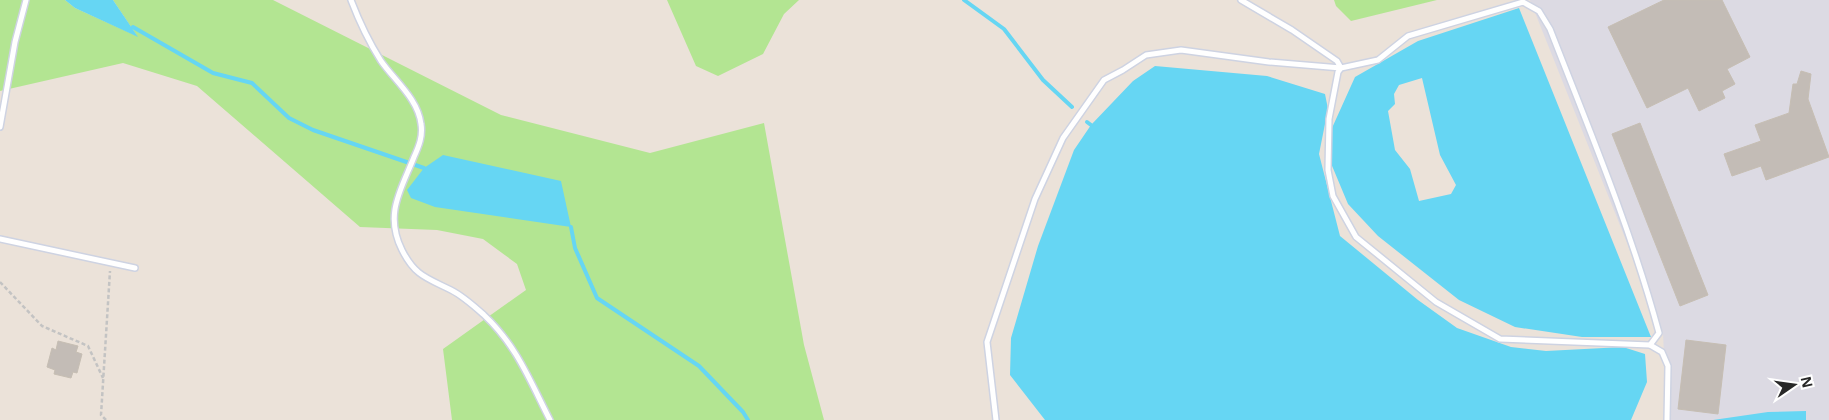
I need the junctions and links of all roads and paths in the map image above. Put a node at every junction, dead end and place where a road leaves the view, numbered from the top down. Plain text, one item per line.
1 (26, 0) edge
2 (351, 0) edge
3 (1241, 0) edge
4 (1341, 68) junction
5 (2, 103) edge
6 (0, 127) edge
7 (0, 239) edge
8 (110, 263) junction
9 (135, 268) dead end
10 (0, 282) edge
11 (1650, 344) junction
12 (103, 379) junction
13 (106, 420) edge
14 (550, 420) edge
15 (996, 420) edge
16 (1667, 420) edge

1 - 5 lane
2 - 14 lane
3 - 4 lane
4 - 11 lane
4 - 11 lane
4 - 15 lane
5 - 6 lane
7 - 8 lane
8 - 9 lane
8 - 12 path
10 - 12 path
11 - 16 lane
12 - 13 path

